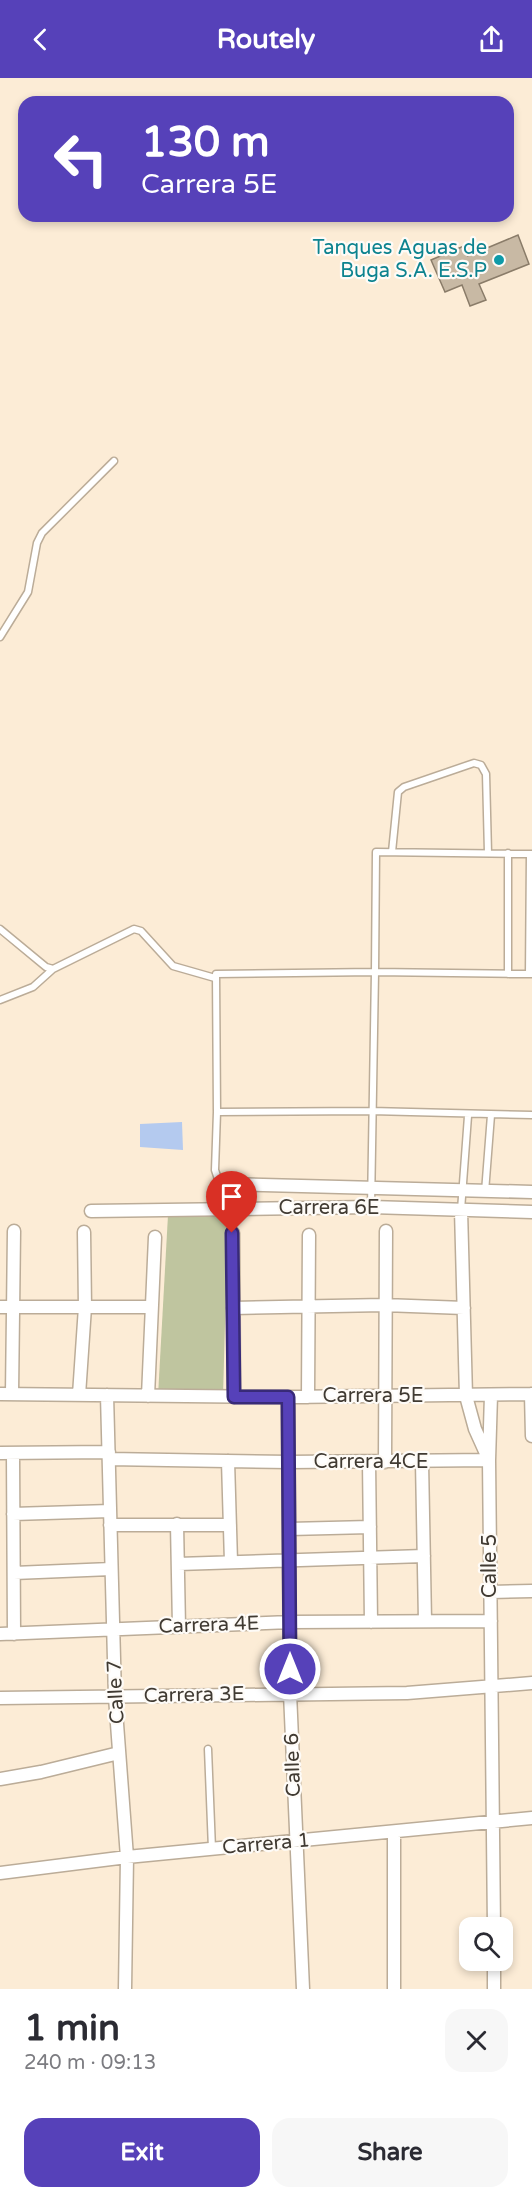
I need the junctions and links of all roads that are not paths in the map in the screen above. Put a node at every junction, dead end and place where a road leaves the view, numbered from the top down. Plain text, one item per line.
1 (114, 461) dead end
2 (0, 637) edge
3 (392, 852) junction
4 (488, 853) junction
5 (508, 854) junction
6 (531, 854) edge
7 (0, 929) edge
8 (53, 969) junction
9 (375, 972) junction
10 (508, 974) junction
11 (530, 974) edge
12 (214, 978) junction
13 (0, 1000) edge
14 (371, 1111) junction
15 (217, 1112) junction
16 (491, 1115) junction
17 (532, 1115) edge
18 (468, 1116) junction
19 (226, 1184) joint
20 (281, 1187) junction
21 (327, 1188) junction
22 (371, 1189) junction
23 (461, 1191) junction
24 (485, 1192) junction
25 (532, 1192) edge
26 (326, 1207) junction
27 (371, 1207) junction
28 (281, 1208) junction
29 (460, 1210) junction
30 (91, 1211) dead end
31 (486, 1211) junction
32 (532, 1212) edge
33 (14, 1231) dead end
34 (386, 1231) dead end
35 (84, 1232) dead end
36 (232, 1233) dead end
37 (309, 1235) dead end
38 (155, 1237) dead end
39 (384, 1305) junction
40 (7, 1307) edge
41 (85, 1307) junction
42 (151, 1307) junction
43 (233, 1308) junction
44 (308, 1308) junction
45 (464, 1308) junction
46 (6, 1394) edge
47 (531, 1394) edge
48 (79, 1395) junction
49 (107, 1395) junction
50 (491, 1395) junction
51 (148, 1396) junction
52 (384, 1396) junction
53 (466, 1396) junction
54 (234, 1397) junction
55 (288, 1397) junction
56 (308, 1397) junction
57 (532, 1436) edge
58 (0, 1453) edge
59 (13, 1454) junction
60 (109, 1456) junction
61 (489, 1460) junction
62 (228, 1461) junction
63 (289, 1462) junction
64 (369, 1462) junction
65 (385, 1462) junction
66 (422, 1462) junction
67 (110, 1511) junction
68 (13, 1514) junction
69 (177, 1524) junction
70 (111, 1525) junction
71 (230, 1525) junction
72 (370, 1527) junction
73 (289, 1529) junction
74 (424, 1556) junction
75 (370, 1557) junction
76 (290, 1560) junction
77 (231, 1562) junction
78 (178, 1564) junction
79 (111, 1569) junction
80 (14, 1573) junction
81 (532, 1591) edge
82 (491, 1592) junction
83 (425, 1621) junction
84 (491, 1621) junction
85 (290, 1622) junction
86 (371, 1622) junction
87 (179, 1627) junction
88 (113, 1630) junction
89 (0, 1634) edge
90 (14, 1634) junction
91 (532, 1683) edge
92 (490, 1687) junction
93 (290, 1693) junction
94 (115, 1697) junction
95 (0, 1698) edge
96 (208, 1749) dead end
97 (119, 1753) junction
98 (0, 1779) edge
99 (532, 1818) edge
100 (493, 1822) junction
101 (394, 1832) junction
102 (296, 1842) junction
103 (212, 1849) junction
104 (127, 1857) junction
105 (0, 1873) edge
106 (494, 1917) edge
107 (494, 1971) edge
108 (124, 1989) edge
109 (303, 1989) edge
110 (394, 1989) edge
111 (494, 1989) edge

1 - 2 lane
3 - 4 lane
3 - 4 lane
3 - 9 lane
4 - 5 lane
5 - 6 lane
5 - 10 lane
6 - 11 lane
7 - 8 lane
8 - 12 lane
8 - 13 lane
9 - 10 lane
9 - 12 lane
9 - 14 lane
10 - 11 lane
12 - 15 lane
14 - 15 lane
14 - 18 lane
14 - 22 lane
15 - 19 lane
16 - 17 lane
16 - 18 lane
16 - 24 lane
18 - 23 lane
19 - 20 street, Carrera 6E
20 - 21 street, Carrera 6E
20 - 28 street
21 - 22 street, Carrera 6E
21 - 26 street
22 - 23 street, Carrera 6E
22 - 27 lane
23 - 24 street, Carrera 6E
23 - 29 lane
24 - 25 street, Carrera 6E
24 - 31 street
26 - 27 street, Carrera 6E
26 - 28 street, Carrera 6E
27 - 29 street, Carrera 6E
28 - 30 street, Carrera 6E
29 - 31 street, Carrera 6E
29 - 45 street, Calle 5
31 - 32 street, Carrera 6E
33 - 40 street
34 - 39 street
35 - 41 street
36 - 43 street
37 - 44 street
38 - 42 street
39 - 44 street
39 - 45 street
39 - 52 street
40 - 41 street
40 - 46 street
41 - 42 street
41 - 48 street
42 - 51 street
43 - 44 street
43 - 54 street
44 - 56 street
45 - 53 street, Calle 5
46 - 48 street, Carrera 5E
47 - 50 street, Carrera 5E
47 - 57 street
48 - 49 street, Carrera 5E
49 - 51 street, Carrera 5E
49 - 60 street, Calle 7
50 - 53 street, Carrera 5E
50 - 61 street
51 - 54 street, Carrera 5E
52 - 53 street, Carrera 5E
52 - 56 street, Carrera 5E
52 - 65 street
53 - 61 street, Calle 5
54 - 55 street, Carrera 5E
55 - 56 street, Carrera 5E
55 - 63 street, Calle 6
58 - 59 street, Carrera 4CE
59 - 60 street, Carrera 4CE
59 - 68 street
60 - 62 street, Carrera 4CE
60 - 67 street, Calle 7
61 - 66 street, Carrera 4CE
61 - 82 street, Calle 5
62 - 63 street, Carrera 4CE
62 - 71 street
63 - 64 street, Carrera 4CE
63 - 73 street, Calle 6
64 - 65 street, Carrera 4CE
64 - 72 street
65 - 66 street, Carrera 4CE
66 - 74 street
67 - 68 street
67 - 70 street, Calle 7
68 - 80 street
69 - 70 street
69 - 71 street
69 - 78 street
70 - 79 street, Calle 7
71 - 77 street
72 - 73 street
72 - 75 street
73 - 76 street, Calle 6
74 - 75 street
74 - 83 street
75 - 76 street
75 - 86 street
76 - 77 street
76 - 85 street, Calle 6
77 - 78 street
78 - 87 street
79 - 80 street
79 - 88 street, Calle 7
80 - 90 street
81 - 82 street
82 - 84 street, Calle 5
83 - 84 street, Carrera 4E
83 - 86 street, Carrera 4E
84 - 92 street, Calle 5
85 - 86 street, Carrera 4E
85 - 87 street, Carrera 4E
85 - 93 street, Calle 6
87 - 88 street, Carrera 4E
88 - 90 street, Carrera 4E
88 - 94 street, Calle 7
89 - 90 street, Carrera 4E
91 - 92 street, Carrera 3E
92 - 93 street, Carrera 3E
92 - 100 street, Calle 5
93 - 94 street, Carrera 3E
93 - 102 street, Calle 6
94 - 95 street, Carrera 3E
94 - 97 street, Calle 7
96 - 103 lane
97 - 98 street
97 - 104 street, Calle 7
99 - 100 street, Carrera 1
100 - 101 street, Carrera 1
100 - 106 street, Calle 5
101 - 102 street, Carrera 1
101 - 110 street
102 - 103 street, Carrera 1
102 - 109 street, Calle 6
103 - 104 street, Carrera 1
104 - 105 street, Carrera 1
104 - 108 street, Calle 7
107 - 111 street

